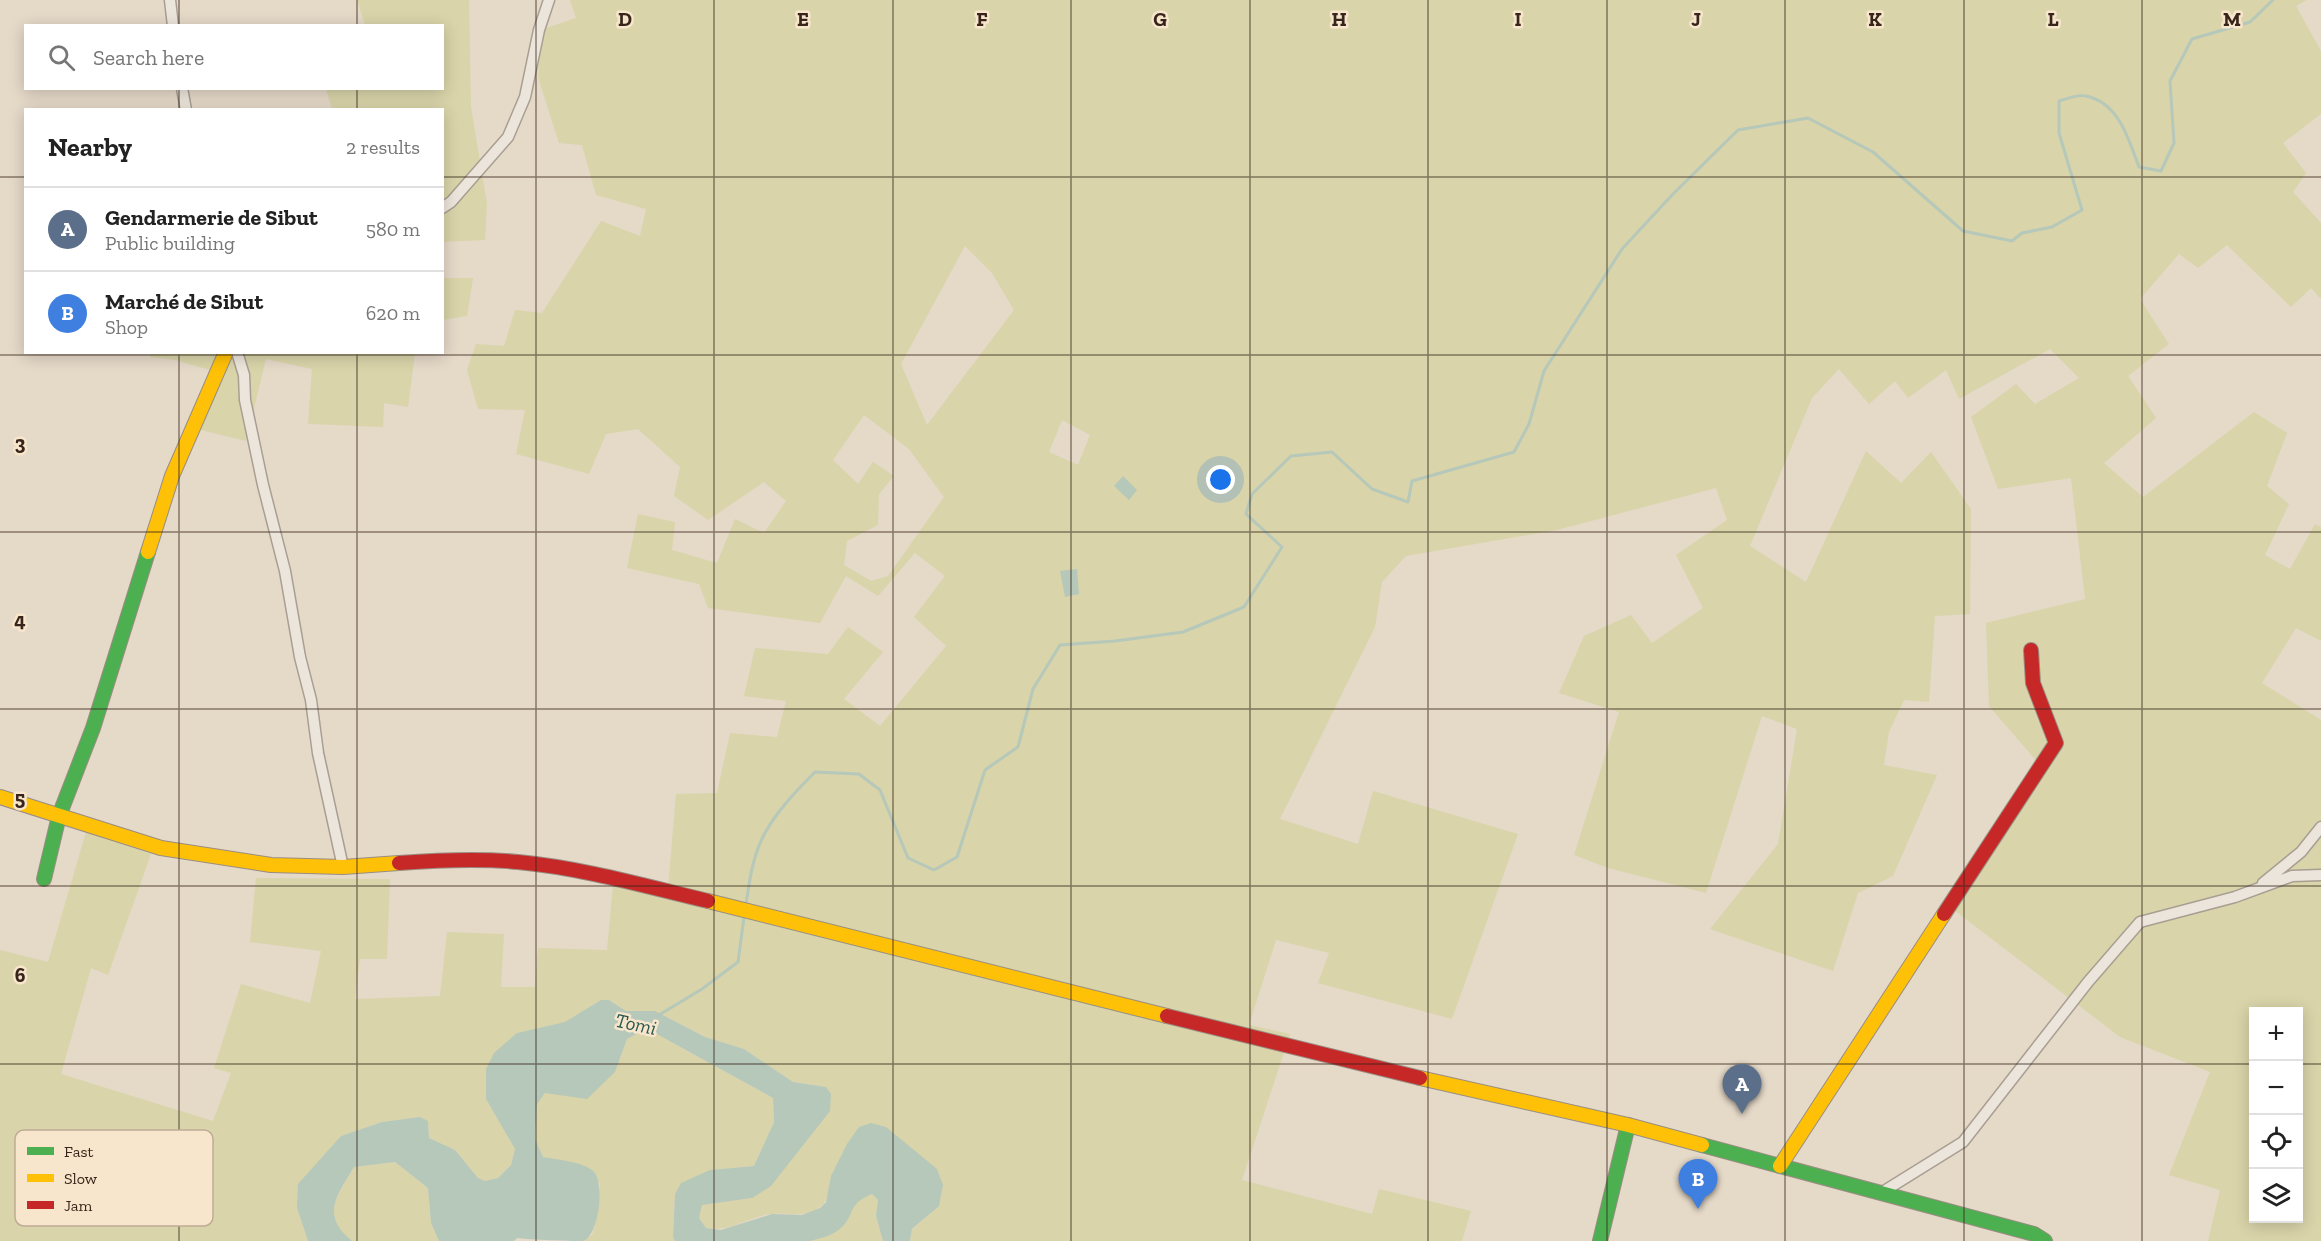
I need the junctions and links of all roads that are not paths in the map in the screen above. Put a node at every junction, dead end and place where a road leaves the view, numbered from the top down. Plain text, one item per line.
1 (170, 0) edge
2 (549, 0) edge
3 (173, 24) edge
4 (183, 90) edge
5 (186, 108) edge
6 (444, 207) edge
7 (225, 354) edge
8 (238, 354) edge
9 (2031, 650) dead end
10 (0, 797) edge
11 (59, 816) junction
12 (2321, 827) edge
13 (343, 867) junction
14 (2321, 875) edge
15 (44, 879) dead end
16 (2235, 897) junction
17 (1628, 1125) junction
18 (1780, 1166) junction
19 (1879, 1194) junction
20 (1600, 1241) edge
21 (2045, 1241) edge

1 - 3 street
2 - 6 street
4 - 5 street
7 - 11 main road
8 - 13 street
9 - 18 main road
10 - 11 main road
11 - 13 main road
11 - 15 main road
12 - 16 street
13 - 17 main road
14 - 16 street
16 - 19 street
17 - 18 main road
17 - 20 main road
18 - 19 main road
19 - 21 main road

